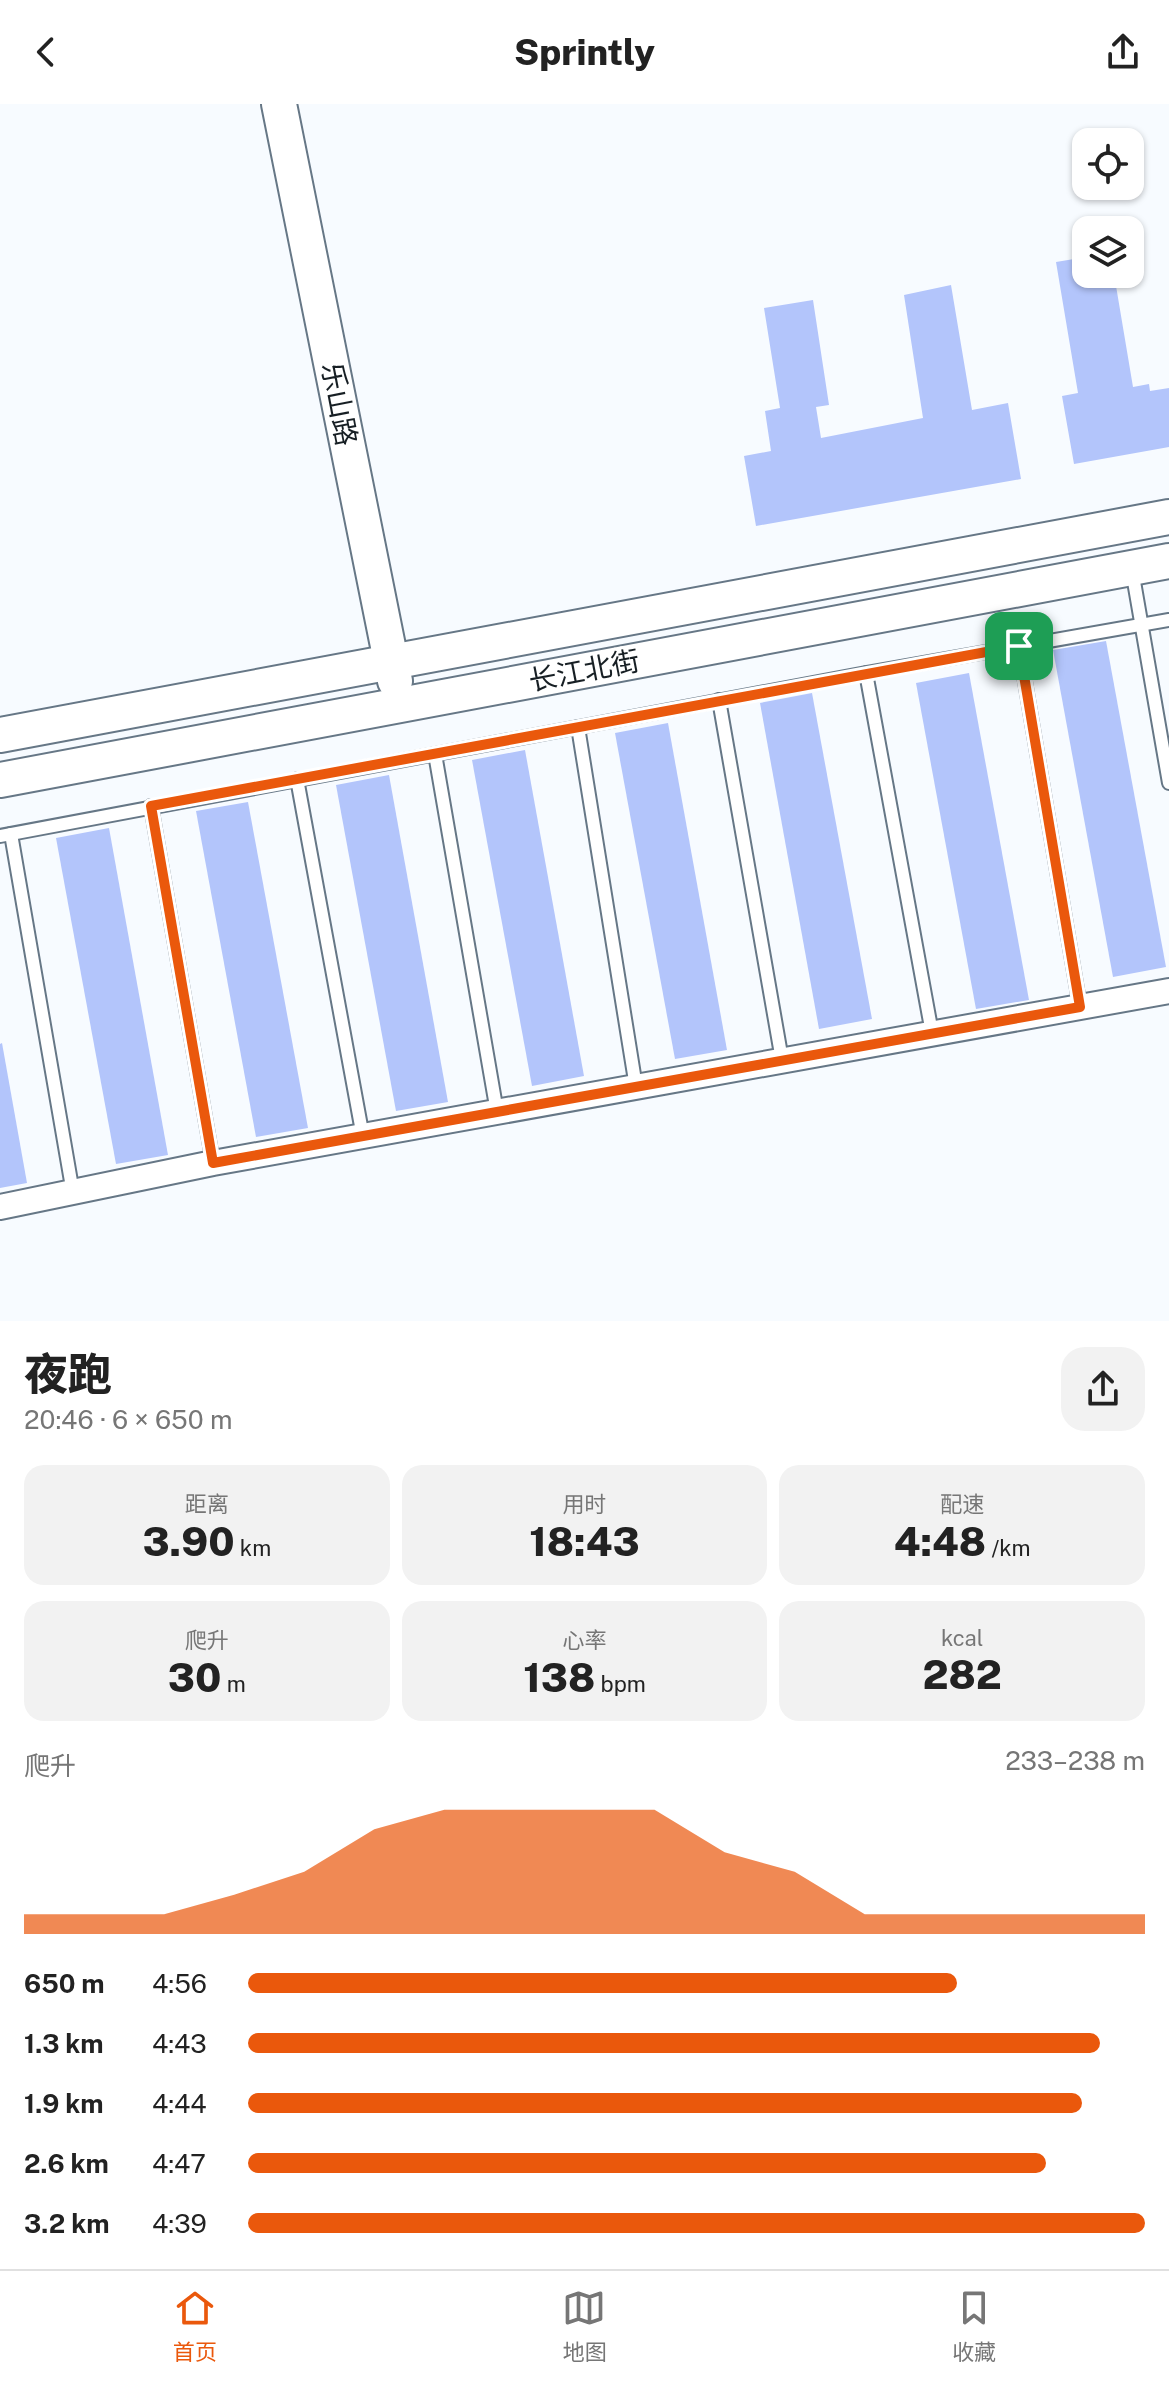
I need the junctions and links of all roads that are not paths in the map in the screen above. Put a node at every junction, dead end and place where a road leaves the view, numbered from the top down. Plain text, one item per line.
1 (279, 104) edge
2 (1169, 517) edge
3 (1169, 561) edge
4 (1131, 568) junction
5 (1169, 620) edge
6 (1141, 625) junction
7 (1019, 646) junction
8 (392, 661) junction
9 (866, 673) junction
10 (719, 700) junction
11 (400, 705) junction
12 (578, 727) junction
13 (0, 735) edge
14 (435, 754) junction
15 (297, 779) junction
16 (0, 780) edge
17 (1169, 783) edge
18 (151, 806) junction
19 (5, 835) edge
20 (1169, 991) edge
21 (1080, 1007) junction
22 (932, 1033) junction
23 (782, 1060) junction
24 (636, 1087) junction
25 (497, 1112) junction
26 (363, 1137) junction
27 (213, 1163) junction
28 (73, 1193) junction
29 (0, 1207) edge

1 - 8 main road, 乐山路
2 - 8 main road, 长江北街
3 - 4 main road, 长江北街
4 - 6 lane
4 - 11 main road, 长江北街
5 - 6 lane
6 - 7 lane
6 - 17 lane
7 - 9 lane
7 - 21 lane
8 - 11 main road, 乐山路
8 - 13 main road, 长江北街
9 - 10 lane
9 - 22 lane
10 - 12 lane
10 - 23 lane
11 - 16 main road, 长江北街
12 - 14 lane
12 - 24 lane
14 - 15 lane
14 - 25 lane
15 - 18 lane
15 - 26 lane
18 - 19 lane
18 - 27 lane
19 - 28 lane
20 - 21 street
21 - 22 street
22 - 23 street
23 - 24 street
24 - 25 street
25 - 26 street
26 - 27 street
27 - 28 street
28 - 29 street

